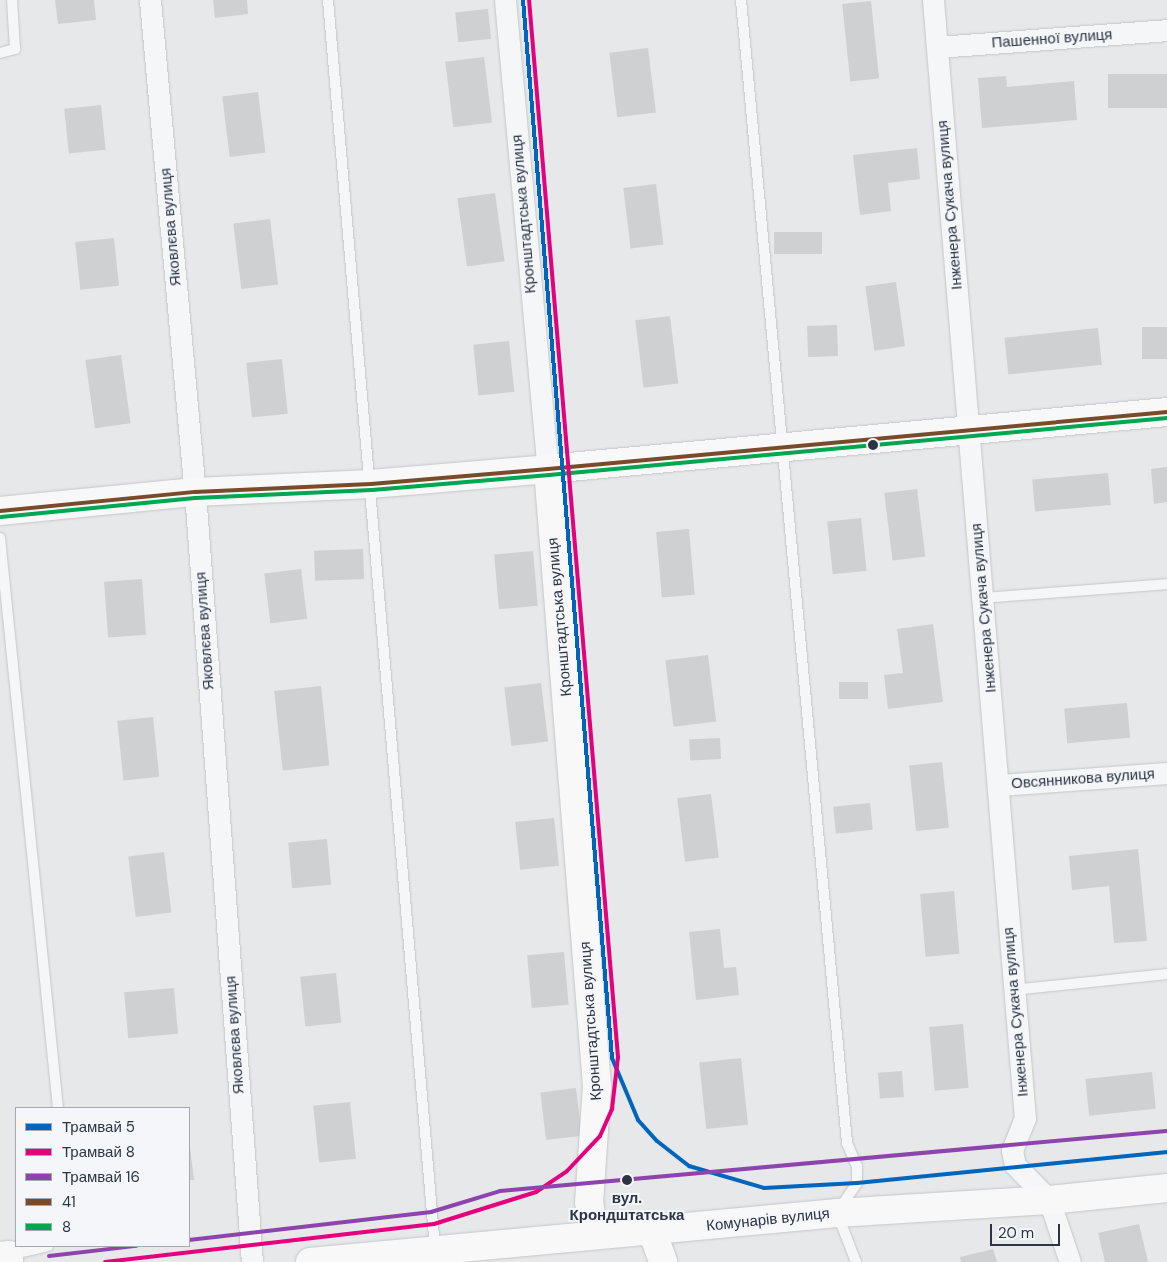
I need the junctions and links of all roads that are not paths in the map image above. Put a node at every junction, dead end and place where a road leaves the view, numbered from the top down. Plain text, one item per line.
1 (12, 0) edge
2 (150, 0) edge
3 (328, 0) edge
4 (505, 0) edge
5 (741, 0) edge
6 (933, 0) edge
7 (1167, 30) edge
8 (937, 47) junction
9 (0, 53) edge
10 (1167, 412) edge
11 (969, 430) junction
12 (781, 448) junction
13 (548, 469) junction
14 (370, 484) junction
15 (195, 492) junction
16 (0, 511) edge
17 (0, 538) edge
18 (1167, 584) edge
19 (982, 598) junction
20 (1167, 773) edge
21 (999, 786) junction
22 (1167, 974) edge
23 (1012, 991) junction
24 (58, 1107) edge
25 (1167, 1188) edge
26 (1049, 1200) junction
27 (838, 1213) junction
28 (652, 1231) junction
29 (594, 1235) junction
30 (44, 1247) edge
31 (435, 1249) junction
32 (6, 1258) edge
33 (252, 1262) edge
34 (310, 1262) edge
35 (663, 1262) edge
36 (856, 1262) edge
37 (1070, 1262) edge

1 - 9 lane
2 - 15 street, Яковлєва вулиця
3 - 14 lane
4 - 13 street, Кронштадтська вулиця
5 - 12 lane
6 - 8 street, Інженера Сукача вулиця
7 - 8 street, Пашенної вулиця
8 - 11 street, Інженера Сукача вулиця
10 - 11 street
11 - 12 street
11 - 19 street, Інженера Сукача вулиця
12 - 13 street
12 - 27 lane
13 - 14 street
13 - 29 street, Кронштадтська вулиця
14 - 15 street
14 - 31 lane
15 - 16 street
15 - 33 street, Яковлєва вулиця
17 - 24 lane
18 - 19 lane
19 - 21 street, Інженера Сукача вулиця
20 - 21 street, Овсянникова вулиця
21 - 23 street, Інженера Сукача вулиця
22 - 23 lane
23 - 26 street, Інженера Сукача вулиця
25 - 26 street, Комунарів вулиця
26 - 27 street, Комунарів вулиця
26 - 37 street
27 - 28 street, Комунарів вулиця
27 - 36 lane
28 - 29 street, Комунарів вулиця
28 - 35 street
29 - 31 street, Комунарів вулиця
30 - 32 lane
31 - 34 street, Комунарів вулиця

